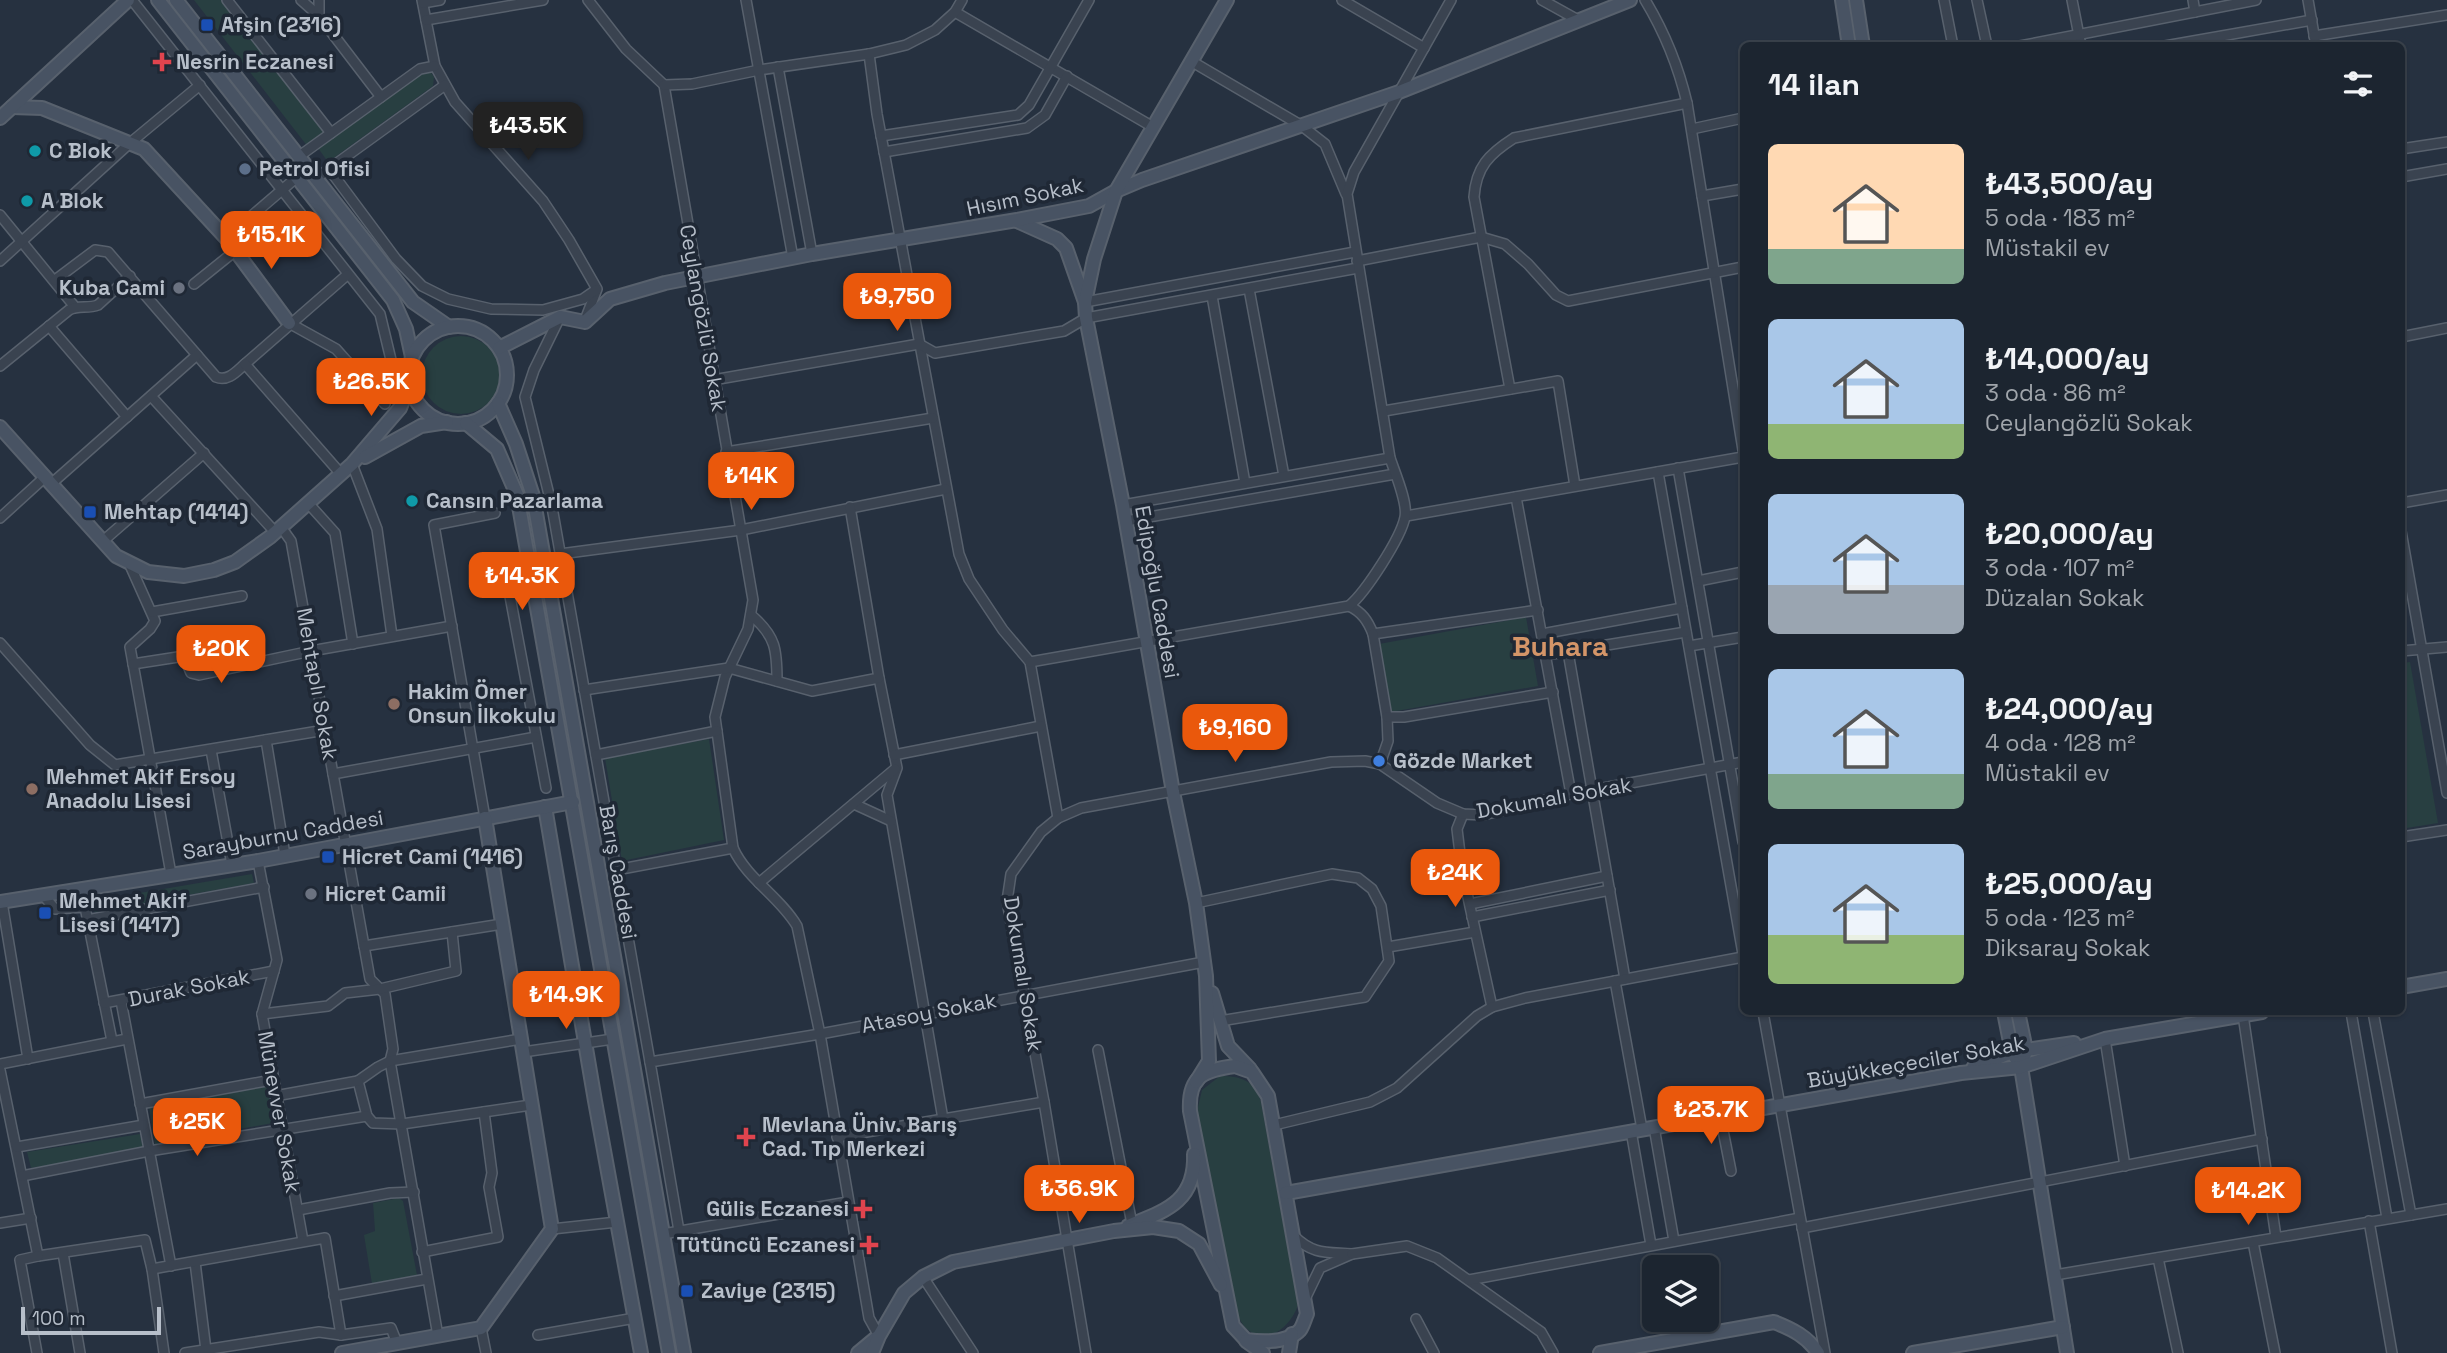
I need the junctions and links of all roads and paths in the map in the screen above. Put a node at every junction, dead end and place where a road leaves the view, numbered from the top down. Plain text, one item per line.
1 (130, 0) edge
2 (158, 0) edge
3 (176, 0) edge
4 (227, 0) edge
5 (301, 0) edge
6 (319, 0) edge
7 (440, 0) edge
8 (543, 0) edge
9 (588, 0) edge
10 (746, 0) edge
11 (962, 0) edge
12 (1089, 0) edge
13 (1227, 0) edge
14 (1342, 0) edge
15 (1451, 0) edge
16 (1542, 0) edge
17 (1630, 0) edge
18 (1645, 0) edge
19 (1842, 0) edge
20 (1856, 0) edge
21 (1944, 0) edge
22 (1977, 0) edge
23 (2072, 0) edge
24 (2193, 0) edge
25 (2256, 0) edge
26 (2308, 0) edge
27 (422, 2) edge
28 (1555, 3) edge
29 (955, 12) junction
30 (2195, 12) junction
31 (2447, 15) edge
32 (319, 16) junction
33 (426, 20) junction
34 (1578, 20) junction
35 (2312, 20) junction
36 (2079, 34) junction
37 (2315, 41) edge
38 (1848, 42) edge
39 (1862, 42) edge
40 (1952, 42) edge
41 (1986, 42) edge
42 (2040, 42) edge
43 (2080, 42) edge
44 (2188, 42) edge
45 (1424, 48) junction
46 (869, 54) junction
47 (1191, 61) junction
48 (435, 66) junction
49 (778, 67) junction
50 (1052, 67) junction
51 (759, 70) junction
52 (1067, 76) junction
53 (200, 85) junction
54 (445, 85) junction
55 (664, 85) junction
56 (1399, 92) junction
57 (381, 97) junction
58 (1688, 103) junction
59 (12, 107) junction
60 (0, 118) edge
61 (1740, 119) edge
62 (1302, 126) junction
63 (1153, 127) junction
64 (1692, 129) junction
65 (331, 133) junction
66 (881, 136) junction
67 (2447, 142) edge
68 (130, 143) junction
69 (2405, 148) edge
70 (884, 152) junction
71 (298, 157) junction
72 (329, 169) junction
73 (2447, 169) edge
74 (2405, 176) edge
75 (296, 177) junction
76 (315, 179) junction
77 (281, 190) junction
78 (1740, 190) edge
79 (1116, 191) junction
80 (1347, 194) junction
81 (1702, 196) junction
82 (0, 215) edge
83 (1017, 220) junction
84 (1481, 237) junction
85 (226, 238) junction
86 (22, 240) junction
87 (900, 240) junction
88 (235, 251) junction
89 (812, 254) junction
90 (793, 258) junction
91 (1357, 260) junction
92 (0, 261) edge
93 (1740, 268) edge
94 (1715, 273) junction
95 (347, 275) junction
96 (130, 276) junction
97 (695, 278) junction
98 (55, 280) junction
99 (194, 284) dead end
100 (597, 289) junction
101 (1249, 289) junction
102 (1212, 296) junction
103 (1085, 302) junction
104 (75, 307) junction
105 (560, 317) junction
106 (1086, 318) junction
107 (585, 322) junction
108 (289, 323) junction
109 (49, 326) junction
110 (449, 327) junction
111 (2447, 328) edge
112 (2405, 336) edge
113 (919, 344) junction
114 (499, 348) junction
115 (197, 355) junction
116 (412, 357) junction
117 (245, 364) junction
118 (0, 366) edge
119 (713, 380) junction
120 (410, 383) junction
121 (1510, 389) junction
122 (376, 394) junction
123 (151, 396) junction
124 (498, 403) junction
125 (385, 404) dead end
126 (1384, 411) junction
127 (127, 417) junction
128 (933, 418) junction
129 (447, 422) junction
130 (466, 423) junction
131 (0, 427) edge
132 (1740, 431) edge
133 (726, 452) junction
134 (204, 453) junction
135 (1390, 458) junction
136 (1740, 458) edge
137 (352, 464) junction
138 (1678, 468) junction
139 (1658, 472) junction
140 (341, 474) junction
141 (1395, 474) junction
142 (1284, 476) junction
143 (48, 481) junction
144 (1245, 484) junction
145 (1575, 486) junction
146 (946, 489) junction
147 (2447, 495) edge
148 (1516, 497) junction
149 (2405, 502) edge
150 (308, 503) junction
151 (1123, 505) junction
152 (850, 507) junction
153 (495, 513) dead end
154 (1406, 516) junction
155 (0, 519) edge
156 (1126, 521) junction
157 (278, 529) junction
158 (741, 530) junction
159 (103, 541) junction
160 (560, 554) junction
161 (2405, 554) edge
162 (503, 559) dead end
163 (129, 563) junction
164 (1740, 573) edge
165 (1698, 582) junction
166 (242, 596) dead end
167 (1349, 606) junction
168 (1682, 608) junction
169 (1538, 610) junction
170 (152, 612) junction
171 (751, 615) junction
172 (452, 626) junction
173 (1686, 632) junction
174 (1373, 634) junction
175 (1542, 634) junction
176 (392, 636) junction
177 (1740, 638) edge
178 (0, 643) edge
179 (1147, 643) junction
180 (1709, 643) junction
181 (353, 644) junction
182 (1689, 646) junction
183 (2447, 647) edge
184 (2421, 648) junction
185 (2405, 650) edge
186 (311, 651) junction
187 (1568, 652) junction
188 (1546, 655) junction
189 (1030, 663) junction
190 (133, 664) junction
191 (729, 668) junction
192 (880, 678) junction
193 (778, 681) junction
194 (584, 690) junction
195 (1553, 692) junction
196 (1387, 717) junction
197 (1041, 726) junction
198 (325, 730) junction
199 (717, 731) junction
200 (536, 737) junction
201 (266, 740) junction
202 (473, 749) junction
203 (211, 750) junction
204 (596, 755) junction
205 (894, 755) junction
206 (150, 760) junction
207 (1740, 762) edge
208 (1380, 764) junction
209 (1730, 764) junction
210 (897, 768) junction
211 (1710, 768) junction
212 (333, 774) junction
213 (546, 788) dead end
214 (1592, 790) junction
215 (1173, 792) junction
216 (2447, 793) edge
217 (1571, 794) junction
218 (573, 802) junction
219 (854, 804) junction
220 (545, 807) junction
221 (1463, 814) junction
222 (485, 818) junction
223 (1058, 818) junction
224 (891, 821) junction
225 (1740, 824) edge
226 (2447, 830) edge
227 (2405, 836) edge
228 (345, 844) junction
229 (733, 848) junction
230 (285, 855) junction
231 (258, 861) junction
232 (232, 865) junction
233 (616, 870) junction
234 (171, 874) junction
235 (1607, 876) junction
236 (759, 883) junction
237 (264, 887) junction
238 (1610, 890) junction
239 (43, 895) junction
240 (1, 902) edge
241 (1196, 903) junction
242 (1469, 904) junction
243 (1472, 917) junction
244 (87, 920) junction
245 (502, 924) junction
246 (452, 932) junction
247 (1475, 932) junction
248 (1740, 939) edge
249 (364, 946) junction
250 (1388, 947) junction
251 (1740, 957) edge
252 (1204, 962) junction
253 (274, 971) junction
254 (1206, 976) junction
255 (2447, 979) edge
256 (1620, 980) junction
257 (2405, 987) edge
258 (380, 989) junction
259 (1025, 996) junction
260 (121, 1001) junction
261 (104, 1003) junction
262 (1492, 1006) junction
263 (262, 1014) junction
264 (925, 1014) junction
265 (1764, 1015) edge
266 (2005, 1015) edge
267 (2019, 1015) edge
268 (2243, 1015) joint
269 (2352, 1015) edge
270 (2374, 1015) edge
271 (1220, 1021) junction
272 (820, 1034) junction
273 (127, 1039) junction
274 (613, 1039) junction
275 (2105, 1039) junction
276 (113, 1041) junction
277 (585, 1044) junction
278 (522, 1046) junction
279 (2026, 1050) junction
280 (1098, 1051) dead end
281 (2012, 1052) junction
282 (27, 1059) junction
283 (390, 1062) junction
284 (650, 1062) junction
285 (0, 1064) edge
286 (2021, 1067) junction
287 (0, 1070) edge
288 (1252, 1072) junction
289 (1961, 1073) junction
290 (272, 1080) junction
291 (358, 1081) junction
292 (1196, 1082) junction
293 (275, 1096) junction
294 (3, 1101) edge
295 (1044, 1102) junction
296 (140, 1104) junction
297 (531, 1105) junction
298 (1779, 1105) junction
299 (484, 1112) junction
300 (1720, 1115) junction
301 (367, 1116) junction
302 (943, 1119) junction
303 (402, 1124) junction
304 (144, 1125) junction
305 (1193, 1125) junction
306 (1274, 1125) junction
307 (282, 1129) junction
308 (1642, 1129) junction
309 (837, 1137) junction
310 (2262, 1139) junction
311 (16, 1147) junction
312 (149, 1151) junction
313 (2125, 1166) junction
314 (1731, 1171) dead end
315 (22, 1176) junction
316 (2040, 1182) junction
317 (414, 1192) junction
318 (1286, 1192) junction
319 (848, 1202) junction
320 (2447, 1209) edge
321 (298, 1210) junction
322 (2411, 1215) junction
323 (31, 1218) junction
324 (1800, 1218) junction
325 (2387, 1218) junction
326 (2369, 1221) junction
327 (617, 1222) junction
328 (0, 1223) edge
329 (1132, 1224) junction
330 (1802, 1228) junction
331 (552, 1229) junction
332 (679, 1231) junction
333 (1114, 1231) junction
334 (663, 1234) junction
335 (1293, 1236) junction
336 (2276, 1237) junction
337 (1067, 1240) junction
338 (303, 1241) junction
339 (1674, 1241) junction
340 (2253, 1242) junction
341 (1651, 1245) junction
342 (422, 1252) junction
343 (63, 1253) junction
344 (1352, 1254) junction
345 (38, 1256) junction
346 (2158, 1258) junction
347 (195, 1262) junction
348 (171, 1266) junction
349 (152, 1269) junction
350 (2054, 1275) junction
351 (923, 1277) junction
352 (427, 1279) junction
353 (1469, 1280) junction
354 (1227, 1294) junction
355 (334, 1296) junction
356 (1305, 1300) junction
357 (635, 1318) junction
358 (1416, 1319) dead end
359 (2063, 1327) junction
360 (481, 1328) junction
361 (1292, 1334) junction
362 (341, 1335) junction
363 (538, 1335) dead end
364 (438, 1336) junction
365 (879, 1336) junction
366 (1246, 1340) junction
367 (397, 1343) junction
368 (206, 1350) junction
369 (363, 1351) edge
370 (1942, 1351) edge
371 (37, 1353) edge
372 (80, 1353) edge
373 (164, 1353) edge
374 (185, 1353) edge
375 (342, 1353) edge
376 (486, 1353) edge
377 (641, 1353) edge
378 (669, 1353) edge
379 (684, 1353) edge
380 (858, 1353) edge
381 (872, 1353) edge
382 (972, 1353) edge
383 (1086, 1353) edge
384 (1264, 1353) edge
385 (1289, 1353) edge
386 (1434, 1353) edge
387 (1553, 1353) edge
388 (1600, 1353) edge
389 (1818, 1353) edge
390 (1825, 1353) edge
391 (1913, 1353) edge
392 (2067, 1353) edge
393 (2178, 1353) edge
394 (2275, 1353) edge
395 (2392, 1353) edge

1 - 53 street
1 - 59 street
2 - 75 street
3 - 71 street
4 - 65 street
5 - 32 street
6 - 32 street
7 - 27 street
8 - 33 street
9 - 55 street
10 - 51 street
11 - 29 street
12 - 50 street
13 - 47 street, Edipoğlu Caddesi
14 - 45 street
15 - 45 street
16 - 28 street
17 - 34 street, Hısım Sokak
18 - 58 street
19 - 38 street
20 - 39 street
21 - 40 street
22 - 41 street
23 - 36 street
24 - 30 street
25 - 30 street
26 - 35 street
27 - 33 street
28 - 34 street
29 - 46 street
29 - 50 street
30 - 36 street
31 - 37 street
32 - 57 street
33 - 48 street
34 - 56 street, Hısım Sokak
35 - 37 street
35 - 44 street
36 - 42 street
36 - 43 street
45 - 56 street
46 - 49 street
46 - 66 street
47 - 62 street
47 - 63 street, Edipoğlu Caddesi
48 - 54 street
48 - 57 street
49 - 51 street
49 - 89 street
50 - 52 street
50 - 66 street
51 - 55 street
51 - 90 street
52 - 63 street
52 - 70 street
53 - 68 street
53 - 77 street
54 - 72 street
54 - 100 street
55 - 97 street, Ceylangözlü Sokak
56 - 62 street, Hısım Sokak
56 - 80 street
57 - 65 street
58 - 64 street
58 - 84 street
59 - 60 street
59 - 68 street
61 - 64 street
62 - 79 street, Hısım Sokak
62 - 80 street
63 - 79 street, Edipoğlu Caddesi
64 - 81 street
65 - 71 street
66 - 70 street
67 - 69 street
68 - 85 street
68 - 86 street
70 - 87 street
71 - 76 street
72 - 76 street
72 - 100 street
73 - 74 street
75 - 77 street
75 - 116 street
76 - 110 street
77 - 85 street
77 - 95 street
78 - 81 street
79 - 83 street, Hısım Sokak
79 - 103 street, Edipoğlu Caddesi
80 - 91 street
81 - 94 street
82 - 86 street
83 - 87 street, Hısım Sokak
83 - 103 street
84 - 91 street
84 - 94 street
84 - 121 street
85 - 88 street
86 - 92 street
86 - 98 street
87 - 89 street, Hısım Sokak
87 - 113 street
88 - 99 street
88 - 108 street
89 - 90 street, Hısım Sokak
90 - 97 street, Hısım Sokak
91 - 101 street
91 - 103 street
91 - 126 street
93 - 94 street
94 - 132 street
95 - 108 street
95 - 122 street
96 - 98 street
96 - 104 street
96 - 115 street
97 - 107 street, Hısım Sokak
97 - 119 street, Ceylangözlü Sokak
98 - 104 street
100 - 107 street
101 - 102 street
101 - 142 street
102 - 106 street
102 - 144 street
103 - 106 street, Edipoğlu Caddesi
104 - 109 street
105 - 107 street
105 - 114 street
105 - 160 street
106 - 113 street
106 - 151 street, Edipoğlu Caddesi
108 - 117 street
108 - 122 street
109 - 118 street
109 - 127 street
110 - 114 street
110 - 116 street
111 - 112 street
113 - 119 street
113 - 128 street
114 - 124 street
115 - 117 street
115 - 123 street
116 - 120 street
117 - 140 street
119 - 133 street, Ceylangözlü Sokak
120 - 129 street
120 - 137 street
121 - 126 street
121 - 145 street
122 - 125 street
123 - 127 street
123 - 134 street, Mehtaplı Sokak
124 - 130 street
124 - 334 street, Barış Caddesi
126 - 135 street
127 - 143 street
128 - 133 street
128 - 146 street
129 - 130 street
129 - 137 street
130 - 218 street, Barış Caddesi
131 - 143 street
133 - 158 street, Ceylangözlü Sokak
134 - 157 street, Mehtaplı Sokak
134 - 159 street
135 - 141 street
135 - 142 street
136 - 138 street
137 - 140 street
137 - 176 street
138 - 139 street
138 - 165 street
139 - 145 street
139 - 168 street
140 - 150 street
141 - 154 street
141 - 156 street
142 - 144 street
143 - 155 street
143 - 159 street
144 - 151 street
145 - 148 street
146 - 152 street
146 - 189 street
147 - 149 street
148 - 154 street
148 - 169 street
150 - 157 street
150 - 181 street
151 - 156 street, Edipoğlu Caddesi
152 - 158 street
152 - 192 street
153 - 172 street
154 - 167 street
156 - 179 street, Edipoğlu Caddesi
157 - 163 street
157 - 186 street, Mehtaplı Sokak
158 - 160 street
158 - 171 street, Ceylangözlü Sokak
159 - 163 street
160 - 194 street
161 - 184 street
162 - 200 street
163 - 170 street
164 - 165 street
165 - 180 street
166 - 170 street
167 - 174 street
167 - 179 street
168 - 173 street
168 - 175 street
169 - 174 street
169 - 175 street
170 - 190 street
171 - 191 street, Ceylangözlü Sokak
171 - 193 street
172 - 176 street
172 - 202 street
173 - 182 street
173 - 187 street
174 - 196 street
175 - 188 street
176 - 181 street
177 - 180 street
178 - 206 street
179 - 189 street
179 - 215 street, Edipoğlu Caddesi
180 - 182 street
180 - 209 street
181 - 186 street
182 - 211 street
183 - 184 street
184 - 185 street
184 - 216 street
186 - 190 street
186 - 198 street, Mehtaplı Sokak
187 - 188 street
187 - 214 street
188 - 195 street
189 - 197 street
190 - 206 street
191 - 193 street
191 - 194 street
191 - 199 street, Ceylangözlü Sokak
192 - 193 street
192 - 205 street
194 - 204 street
195 - 196 street
195 - 217 street
196 - 208 street
197 - 205 street
197 - 223 street
198 - 201 street
198 - 212 street, Mehtaplı Sokak
199 - 204 street
199 - 229 street, Ceylangözlü Sokak
200 - 202 street
200 - 213 street
201 - 203 street
201 - 230 street
202 - 212 street
202 - 222 street
203 - 206 street
203 - 232 street
204 - 233 street
205 - 210 street
206 - 234 street
207 - 209 street, Dokumalı Sokak
208 - 215 street, Dokumalı Sokak
208 - 221 street, Dokumalı Sokak
209 - 211 street, Dokumalı Sokak
209 - 225 street
210 - 219 street
210 - 224 street
211 - 214 street, Dokumalı Sokak
211 - 248 street
212 - 228 street, Mehtaplı Sokak
214 - 217 street, Dokumalı Sokak
214 - 235 street
215 - 223 street, Dokumalı Sokak
215 - 241 street, Edipoğlu Caddesi
217 - 221 street, Dokumalı Sokak
218 - 220 street, Sarayburnu Caddesi
218 - 274 street, Barış Caddesi
219 - 224 street
219 - 236 street
220 - 222 street, Sarayburnu Caddesi
220 - 277 street
221 - 242 street
222 - 228 street, Sarayburnu Caddesi
222 - 245 street
223 - 259 street, Dokumalı Sokak
224 - 264 street
226 - 227 street
228 - 230 street, Sarayburnu Caddesi
228 - 249 street, Mehtaplı Sokak
229 - 233 street
229 - 236 street, Ceylangözlü Sokak
230 - 231 street, Sarayburnu Caddesi
231 - 232 street, Sarayburnu Caddesi
231 - 237 street, Münevver Sokak
232 - 234 street, Sarayburnu Caddesi
233 - 284 street
234 - 239 street, Sarayburnu Caddesi
235 - 238 street
235 - 242 street
236 - 272 street, Ceylangözlü Sokak
237 - 244 street
237 - 253 street, Münevver Sokak
238 - 243 street
238 - 256 street
239 - 240 street, Sarayburnu Caddesi
239 - 244 street
240 - 282 street
241 - 250 street
241 - 252 street, Edipoğlu Caddesi
242 - 243 street
243 - 247 street
244 - 261 street
245 - 246 street
245 - 278 street
246 - 249 street
246 - 258 street
247 - 250 street
247 - 262 street
249 - 258 street, Mehtaplı Sokak
250 - 271 street
251 - 256 street
252 - 254 street, Edipoğlu Caddesi
252 - 259 street, Atasoy Sokak
253 - 260 street, Durak Sokak
253 - 263 street, Münevver Sokak
254 - 271 street
254 - 292 street
255 - 257 street
256 - 262 street
256 - 308 street
258 - 263 street
258 - 283 street, Mehtaplı Sokak
259 - 264 street, Atasoy Sokak
259 - 295 street, Dokumalı Sokak
260 - 261 street, Durak Sokak
260 - 273 street
261 - 276 street
262 - 306 street
263 - 290 street, Münevver Sokak
264 - 272 street, Atasoy Sokak
264 - 302 street
265 - 298 street
266 - 281 street
267 - 279 street
268 - 275 street, Büyükkeçeciler Sokak
268 - 310 street
269 - 325 street
270 - 322 street
271 - 288 street
272 - 284 street, Atasoy Sokak
272 - 309 street, Ceylangözlü Sokak
273 - 276 street
273 - 296 street
274 - 277 street
274 - 378 street, Barış Caddesi
275 - 279 street
275 - 286 street, Büyükkeçeciler Sokak
275 - 313 street
276 - 282 street
277 - 278 street
277 - 327 street
278 - 283 street
278 - 297 street
279 - 281 street
279 - 286 street
280 - 329 street
281 - 286 street
281 - 289 street
282 - 285 street
283 - 291 street
283 - 303 street, Mehtaplı Sokak
284 - 332 street
286 - 289 street, Büyükkeçeciler Sokak
286 - 316 street
287 - 294 street
288 - 292 street
288 - 306 street
289 - 298 street, Büyükkeçeciler Sokak
290 - 293 street, Münevver Sokak
290 - 296 street
291 - 293 street
291 - 301 street
292 - 305 street
293 - 307 street, Münevver Sokak
294 - 311 street
295 - 302 street
295 - 337 street, Dokumalı Sokak
296 - 304 street
297 - 299 street
297 - 331 street
298 - 300 street, Büyükkeçeciler Sokak
298 - 324 street
299 - 303 street
299 - 342 street
300 - 308 street, Büyükkeçeciler Sokak
300 - 314 street
301 - 303 street
301 - 307 street
302 - 309 street
303 - 317 street, Mehtaplı Sokak
304 - 311 street
304 - 312 street
305 - 329 street
305 - 354 street
306 - 318 street
307 - 312 street
307 - 321 street, Münevver Sokak
308 - 318 street, Büyükkeçeciler Sokak
308 - 339 street
308 - 341 street
309 - 319 street, Ceylangözlü Sokak
310 - 313 street
310 - 336 street
311 - 315 street
312 - 315 street
312 - 348 street
313 - 316 street
315 - 323 street
316 - 330 street
316 - 350 street
317 - 321 street
317 - 342 street, Mehtaplı Sokak
318 - 335 street
319 - 332 street
319 - 365 street, Ceylangözlü Sokak
320 - 322 street
321 - 338 street, Münevver Sokak
322 - 325 street
323 - 328 street
323 - 345 street
324 - 330 street
324 - 339 street
325 - 326 street
326 - 336 street
326 - 395 street
327 - 331 street
327 - 357 street
329 - 333 street
330 - 390 street
331 - 360 street
332 - 334 street
333 - 337 street
333 - 354 street
334 - 379 street, Barış Caddesi
335 - 344 street
335 - 356 street
336 - 340 street
337 - 351 street
337 - 383 street, Dokumalı Sokak
338 - 347 street
338 - 355 street
339 - 341 street
340 - 346 street
340 - 394 street
341 - 353 street
342 - 352 street, Mehtaplı Sokak
343 - 345 street
343 - 349 street
343 - 372 street
344 - 353 street
344 - 356 street
345 - 371 street
346 - 350 street
346 - 393 street
347 - 348 street
347 - 368 street
348 - 349 street
349 - 373 street
350 - 359 street
351 - 365 street
351 - 382 street
352 - 355 street
352 - 364 street, Mehtaplı Sokak
353 - 387 street
354 - 366 street
355 - 362 street
356 - 361 street
357 - 363 street
357 - 377 street
358 - 386 street
359 - 370 street
359 - 392 street
360 - 364 street
360 - 376 street
361 - 366 street
361 - 385 street
362 - 367 street
362 - 368 street
364 - 367 street
365 - 380 street
365 - 381 street
366 - 384 street
367 - 369 street
368 - 374 street
369 - 375 street
370 - 391 street
388 - 389 street

